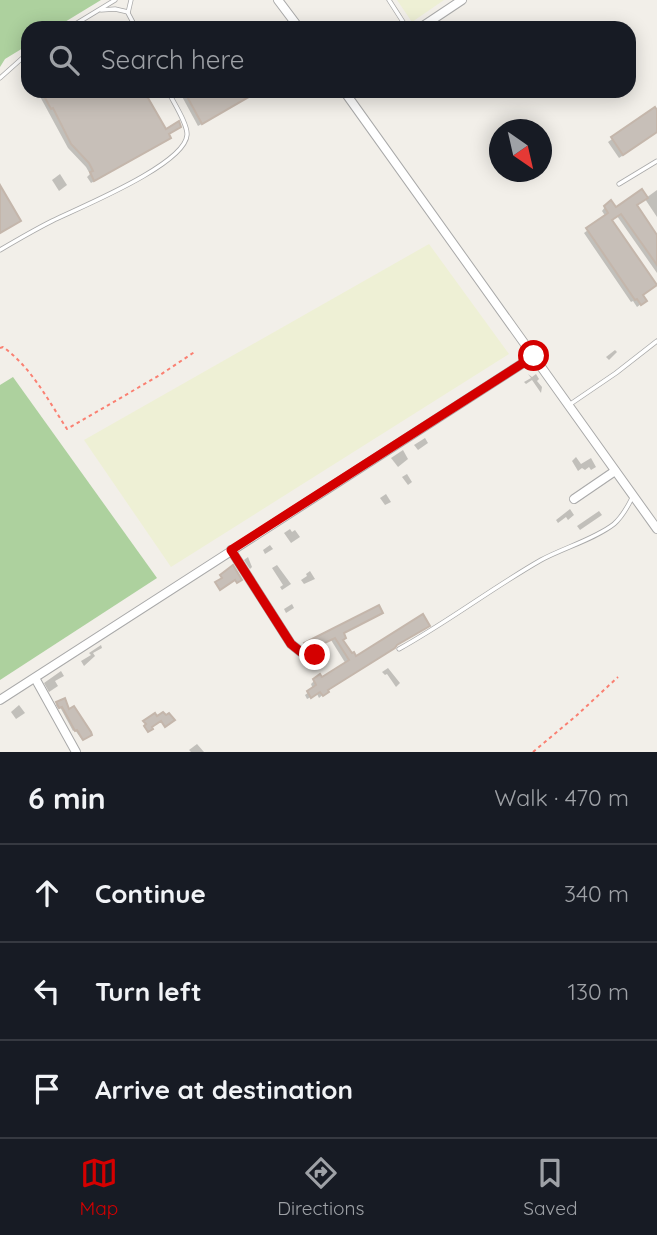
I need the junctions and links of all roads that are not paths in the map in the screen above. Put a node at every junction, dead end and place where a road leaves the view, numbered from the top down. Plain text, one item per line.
1 (115, 0) edge
2 (131, 0) edge
3 (278, 0) edge
4 (389, 0) edge
5 (462, 0) edge
6 (99, 10) junction
7 (128, 13) junction
8 (81, 21) edge
9 (132, 21) edge
10 (294, 21) edge
11 (402, 21) edge
12 (430, 21) edge
13 (21, 59) edge
14 (0, 78) edge
15 (171, 98) edge
16 (349, 98) edge
17 (657, 161) edge
18 (619, 184) dead end
19 (0, 250) edge
20 (657, 341) edge
21 (534, 356) junction
22 (569, 405) junction
23 (615, 471) junction
24 (633, 496) junction
25 (574, 499) dead end
26 (657, 530) edge
27 (231, 550) junction
28 (399, 649) dead end
29 (315, 655) dead end
30 (35, 678) junction
31 (0, 700) edge
32 (76, 752) edge

1 - 6 lane
2 - 7 lane
3 - 10 street
4 - 11 lane
5 - 12 street
6 - 7 lane
6 - 8 lane
7 - 9 lane
13 - 14 lane
15 - 19 lane
16 - 21 street
17 - 18 lane
20 - 22 lane
21 - 22 street
21 - 27 street
22 - 23 street
23 - 24 street
23 - 25 street
24 - 26 street
24 - 28 lane
27 - 29 street
27 - 30 street
30 - 31 street
30 - 32 street

